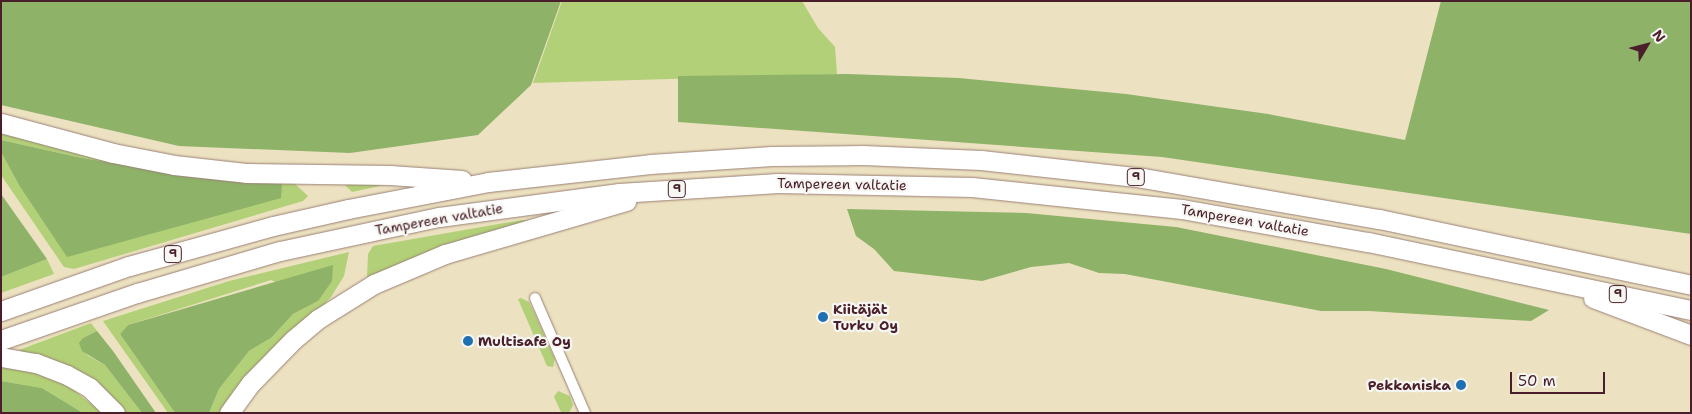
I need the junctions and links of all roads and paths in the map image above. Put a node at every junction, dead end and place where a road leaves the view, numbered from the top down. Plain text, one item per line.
1 (1, 123) edge
2 (488, 182) junction
3 (664, 189) junction
4 (1614, 270) junction
5 (1691, 273) edge
6 (1546, 279) junction
7 (1691, 285) edge
8 (535, 298) dead end
9 (1691, 310) edge
10 (1, 312) edge
11 (1691, 336) edge
12 (1, 340) edge
13 (1, 357) edge
14 (115, 413) edge
15 (229, 413) edge
16 (585, 413) edge

1 - 2 highway
2 - 4 highway, Tampereen valtatie / 9
2 - 10 highway, Tampereen valtatie / 9
3 - 6 highway, Tampereen valtatie / 9
3 - 12 highway, Tampereen valtatie / 9
3 - 15 highway
4 - 5 highway
4 - 7 highway, Tampereen valtatie / 9
6 - 9 highway, Tampereen valtatie / 9
6 - 11 highway
8 - 16 street
13 - 14 highway

